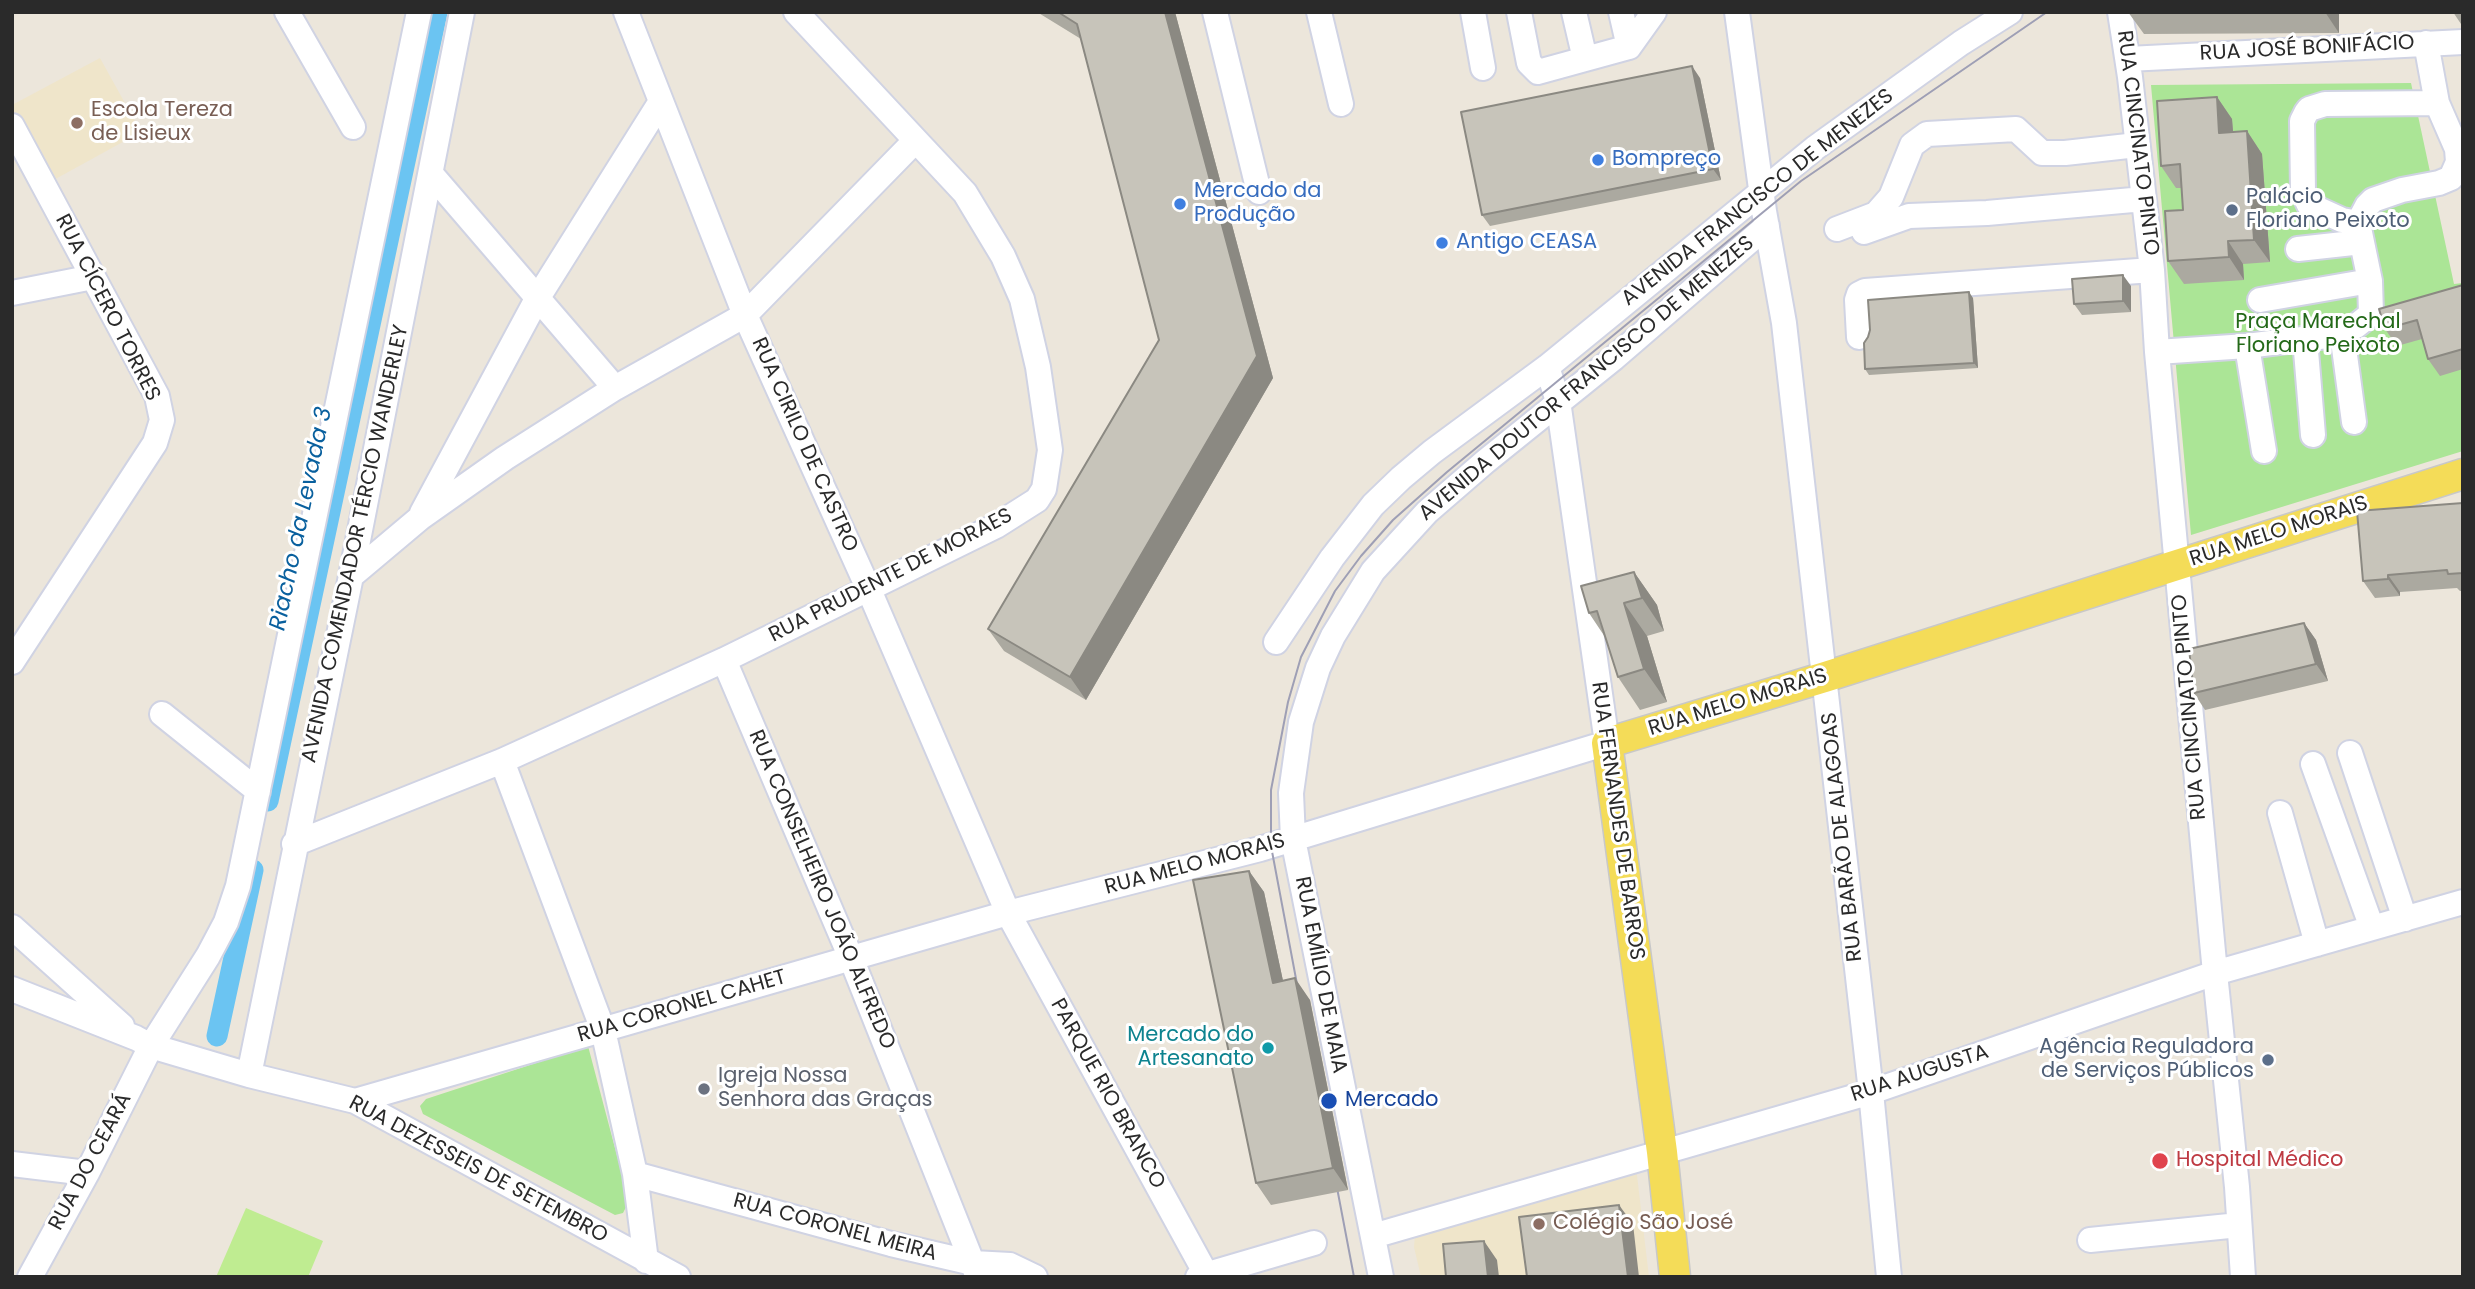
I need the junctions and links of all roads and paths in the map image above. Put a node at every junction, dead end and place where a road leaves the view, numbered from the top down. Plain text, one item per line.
1 (287, 12) edge
2 (419, 12) edge
3 (462, 12) edge
4 (626, 12) edge
5 (796, 12) edge
6 (1215, 12) edge
7 (1320, 12) edge
8 (1473, 12) edge
9 (1519, 12) edge
10 (1574, 12) edge
11 (1621, 12) edge
12 (1654, 12) edge
13 (1737, 12) edge
14 (2010, 12) edge
15 (2120, 12) edge
16 (2463, 42) edge
17 (2426, 43) junction
18 (1629, 47) junction
19 (1585, 59) junction
20 (2136, 65) junction
21 (1483, 68) dead end
22 (660, 103) junction
23 (2437, 103) junction
24 (1341, 104) dead end
25 (12, 126) edge
26 (353, 127) dead end
27 (915, 141) junction
28 (2137, 145) junction
29 (431, 174) junction
30 (1762, 190) junction
31 (1259, 192) dead end
32 (2144, 200) junction
33 (1767, 226) junction
34 (2360, 233) junction
35 (2298, 249) dead end
36 (2152, 270) junction
37 (93, 277) junction
38 (2370, 281) junction
39 (12, 293) edge
40 (537, 299) junction
41 (2260, 300) dead end
42 (745, 315) junction
43 (2342, 332) junction
44 (1859, 337) dead end
45 (2305, 339) junction
46 (2247, 346) junction
47 (2157, 352) junction
48 (1547, 367) junction
49 (615, 388) junction
50 (1558, 401) junction
51 (2354, 422) dead end
52 (2313, 435) dead end
53 (2264, 451) dead end
54 (2463, 474) edge
55 (420, 518) junction
56 (2177, 565) junction
57 (351, 576) junction
58 (869, 590) junction
59 (1276, 642) dead end
60 (724, 660) junction
61 (12, 662) edge
62 (1825, 677) junction
63 (162, 714) dead end
64 (1607, 743) junction
65 (2350, 753) dead end
66 (502, 761) junction
67 (2313, 764) dead end
68 (258, 791) junction
69 (2280, 813) dead end
70 (1293, 838) junction
71 (294, 844) junction
72 (2463, 902) edge
73 (1008, 913) junction
74 (2405, 919) junction
75 (12, 927) edge
76 (2372, 928) junction
77 (2317, 944) junction
78 (851, 958) junction
79 (2215, 973) junction
80 (12, 989) edge
81 (603, 1030) junction
82 (143, 1042) junction
83 (248, 1075) junction
84 (1871, 1092) junction
85 (355, 1101) junction
86 (1662, 1152) junction
87 (12, 1164) edge
88 (87, 1173) junction
89 (635, 1174) junction
90 (2239, 1225) junction
91 (1373, 1236) junction
92 (2090, 1240) dead end
93 (1314, 1243) dead end
94 (646, 1261) junction
95 (976, 1270) edge
96 (1202, 1275) edge
97 (30, 1277) edge
98 (678, 1277) edge
99 (1035, 1277) edge
100 (1381, 1277) edge
101 (1675, 1277) edge
102 (1889, 1277) edge
103 (2243, 1277) edge

1 - 26 street
2 - 68 street
3 - 29 street, AVENIDA COMENDADOR TÉRCIO WANDERLEY
4 - 22 street, RUA CIRILO DE CASTRO
5 - 27 street, RUA PRUDENTE DE MORAES
6 - 31 street
7 - 24 street
8 - 21 street
9 - 19 street
10 - 19 street
11 - 18 street
12 - 18 street
13 - 30 street, RUA BARÃO DE ALAGOAS
14 - 30 street, AVENIDA FRANCISCO DE MENEZES
15 - 20 street, RUA CINCINATO PINTO
16 - 17 street, RUA JOSÉ BONIFÁCIO
17 - 20 street, RUA JOSÉ BONIFÁCIO
17 - 23 street
18 - 19 street
20 - 28 street, RUA CINCINATO PINTO
22 - 40 street
22 - 42 street, RUA CIRILO DE CASTRO
23 - 34 street
23 - 34 street
25 - 37 street, RUA CÍCERO TORRES
27 - 42 street
27 - 58 street, RUA PRUDENTE DE MORAES
28 - 32 street, RUA CINCINATO PINTO
28 - 32 street
29 - 40 street
29 - 57 street, AVENIDA COMENDADOR TÉRCIO WANDERLEY
30 - 33 street, RUA BARÃO DE ALAGOAS
30 - 48 street, AVENIDA FRANCISCO DE MENEZES
32 - 36 street, RUA CINCINATO PINTO
33 - 50 street, AVENIDA DOUTOR FRANCISCO DE MENEZES
33 - 62 street, RUA BARÃO DE ALAGOAS
34 - 35 street
34 - 38 street
36 - 44 street
36 - 47 street, RUA CINCINATO PINTO
37 - 39 street
37 - 61 street, RUA CÍCERO TORRES
38 - 41 street
38 - 43 street
40 - 49 street
40 - 55 street
42 - 49 street
42 - 58 street, RUA CIRILO DE CASTRO
43 - 45 street
43 - 51 street
45 - 46 street
45 - 52 street
46 - 47 street
46 - 53 street
47 - 56 street, RUA CINCINATO PINTO
48 - 50 street, RUA FERNANDES DE BARROS
48 - 59 street, AVENIDA FRANCISCO DE MENEZES
49 - 55 street
50 - 64 street, RUA FERNANDES DE BARROS
50 - 70 street, AVENIDA DOUTOR FRANCISCO DE MENEZES
54 - 56 main road, RUA MELO MORAIS
55 - 57 street
56 - 62 main road, RUA MELO MORAIS
56 - 79 street, RUA CINCINATO PINTO
57 - 71 street, AVENIDA COMENDADOR TÉRCIO WANDERLEY
58 - 60 street, RUA PRUDENTE DE MORAES
58 - 73 street, RUA CIRILO DE CASTRO
60 - 66 street, RUA PRUDENTE DE MORAES
60 - 78 street, RUA CONSELHEIRO JOÃO ALFREDO
62 - 64 main road, RUA MELO MORAIS
62 - 84 street, RUA BARÃO DE ALAGOAS
63 - 68 street
64 - 70 street, RUA MELO MORAIS
64 - 86 main road, RUA FERNANDES DE BARROS
65 - 74 street
66 - 71 street, RUA PRUDENTE DE MORAES
66 - 81 street
67 - 76 street
68 - 82 street
69 - 77 street
70 - 73 street, RUA MELO MORAIS
70 - 91 street, RUA EMÍLIO DE MAIA
71 - 83 street, AVENIDA COMENDADOR TÉRCIO WANDERLEY
72 - 74 street, RUA AUGUSTA
73 - 78 street, RUA CORONEL CAHET
73 - 96 street, PARQUE RIO BRANCO
74 - 76 street, RUA AUGUSTA
75 - 82 street
76 - 77 street, RUA AUGUSTA
77 - 79 street, RUA AUGUSTA
78 - 81 street, RUA CORONEL CAHET
78 - 95 street, RUA CONSELHEIRO JOÃO ALFREDO
79 - 84 street, RUA AUGUSTA
79 - 90 street, RUA CINCINATO PINTO
80 - 82 street, RUA DEZESSEIS DE SETEMBRO
81 - 85 street, RUA CORONEL CAHET
81 - 89 street
82 - 83 street, RUA DEZESSEIS DE SETEMBRO
82 - 88 street, RUA DO CEARÁ
83 - 85 street, RUA DEZESSEIS DE SETEMBRO
84 - 86 street, RUA AUGUSTA
84 - 102 street, RUA BARÃO DE ALAGOAS
85 - 94 street, RUA DEZESSEIS DE SETEMBRO
86 - 91 street, RUA AUGUSTA
86 - 101 main road, RUA FERNANDES DE BARROS
87 - 88 street
88 - 97 street, RUA DO CEARÁ
89 - 94 street
89 - 95 street, RUA CORONEL MEIRA
90 - 92 street
90 - 103 street, RUA CINCINATO PINTO
91 - 100 street, RUA EMÍLIO DE MAIA
93 - 96 street
94 - 98 street, RUA DEZESSEIS DE SETEMBRO
95 - 99 street, RUA CORONEL MEIRA

